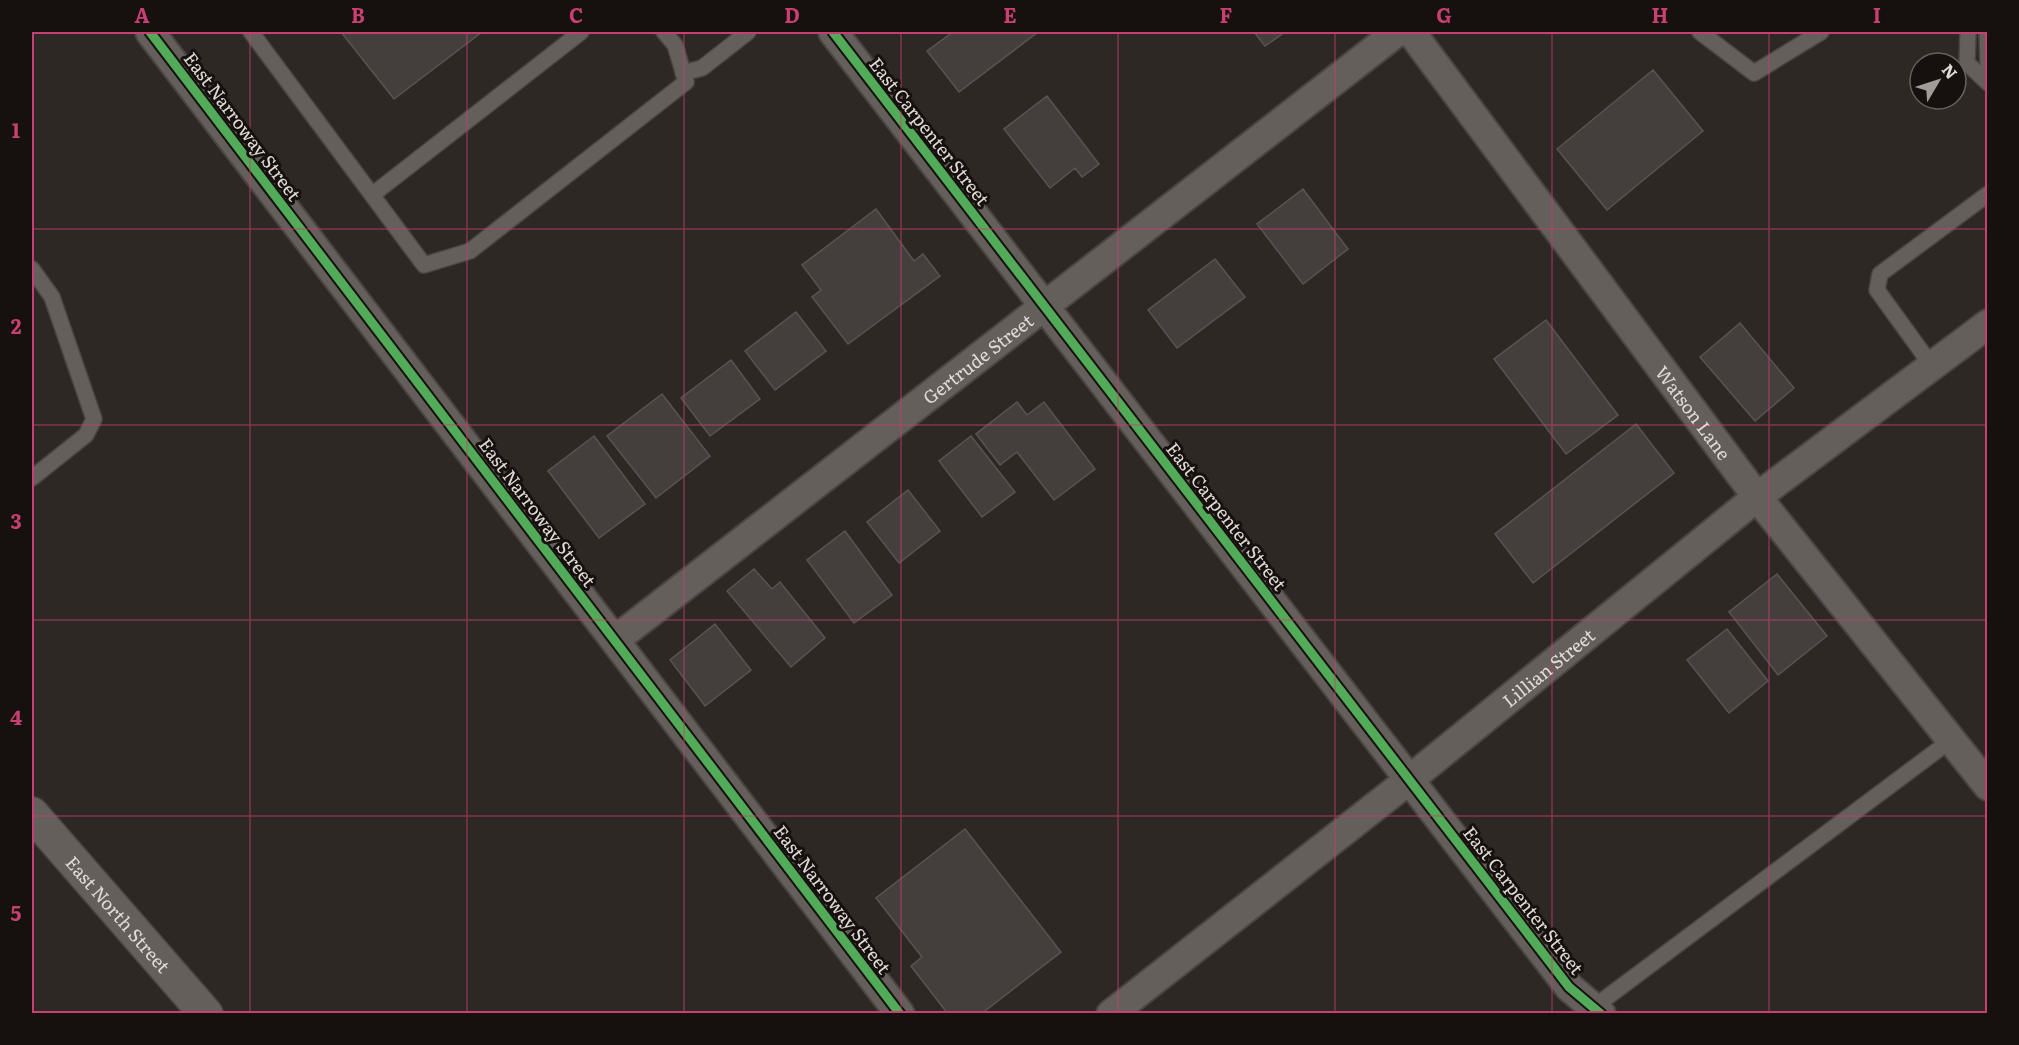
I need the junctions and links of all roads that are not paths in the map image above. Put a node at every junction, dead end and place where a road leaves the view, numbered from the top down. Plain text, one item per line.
1 (150, 32) edge
2 (581, 32) edge
3 (664, 32) edge
4 (748, 32) edge
5 (833, 32) edge
6 (1396, 32) edge
7 (1411, 32) edge
8 (1700, 32) edge
9 (1821, 32) edge
10 (1968, 32) edge
11 (1988, 32) edge
12 (254, 33) edge
13 (1988, 65) edge
14 (684, 73) junction
15 (1988, 83) edge
16 (1988, 194) edge
17 (372, 195) junction
18 (32, 269) edge
19 (1045, 307) junction
20 (1988, 324) edge
21 (1932, 366) junction
22 (32, 478) edge
23 (1757, 497) junction
24 (615, 640) junction
25 (1951, 740) junction
26 (1409, 780) junction
27 (1988, 786) edge
28 (32, 814) edge
29 (1593, 1011) edge
30 (206, 1014) edge
31 (900, 1014) edge
32 (1111, 1014) edge

1 - 24 street, East Narroway Street
2 - 17 lane
3 - 14 lane
4 - 14 lane
5 - 19 street, East Carpenter Street
6 - 19 street, Gertrude Street
7 - 23 street, Watson Lane
8 - 9 lane
10 - 15 lane
11 - 13 lane
12 - 17 lane
14 - 17 lane
16 - 21 lane
18 - 22 lane
19 - 24 street, Gertrude Street
19 - 26 street, East Carpenter Street
20 - 21 street, Lillian Street
21 - 23 street, Lillian Street
23 - 25 street, Watson Lane
23 - 26 street, Lillian Street
24 - 31 street, East Narroway Street
25 - 27 street, Watson Lane
25 - 29 lane
26 - 29 street, East Carpenter Street
26 - 32 street, Lillian Street
28 - 30 street, East North Street

